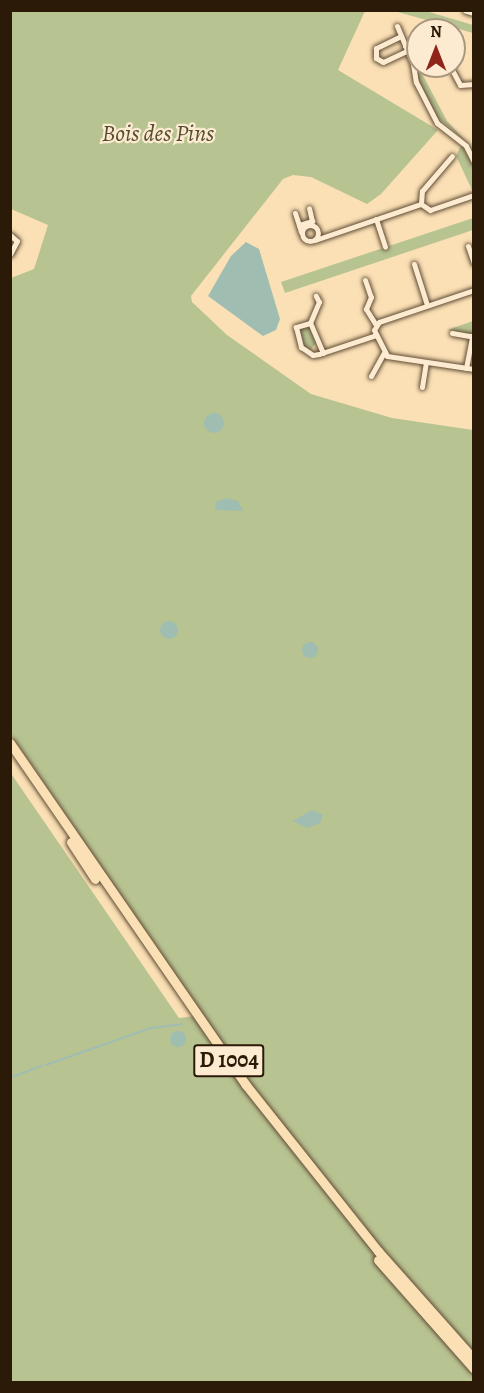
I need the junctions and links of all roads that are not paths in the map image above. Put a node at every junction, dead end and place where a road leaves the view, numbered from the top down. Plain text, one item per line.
1 (467, 10) edge
2 (474, 12) edge
3 (397, 26) dead end
4 (401, 36) junction
5 (406, 49) joint
6 (415, 78) edge
7 (456, 78) edge
8 (474, 84) edge
9 (474, 141) edge
10 (466, 146) junction
11 (452, 156) dead end
12 (474, 162) edge
13 (474, 195) edge
14 (421, 204) junction
15 (309, 208) dead end
16 (295, 213) dead end
17 (376, 219) junction
18 (307, 225) junction
19 (300, 228) junction
20 (10, 235) edge
21 (315, 240) junction
22 (468, 246) dead end
23 (385, 247) dead end
24 (10, 254) edge
25 (474, 263) edge
26 (414, 264) dead end
27 (365, 280) dead end
28 (474, 290) edge
29 (316, 296) dead end
30 (427, 305) junction
31 (310, 323) junction
32 (376, 325) junction
33 (452, 333) dead end
34 (376, 335) junction
35 (473, 337) edge
36 (323, 352) junction
37 (384, 353) junction
38 (426, 362) junction
39 (466, 368) junction
40 (474, 369) edge
41 (371, 376) dead end
42 (422, 387) dead end
43 (10, 743) edge
44 (10, 754) edge
45 (474, 1359) edge
46 (474, 1369) edge

1 - 2 main road
3 - 4 street
4 - 5 street
4 - 5 street
6 - 10 street
7 - 8 street
9 - 10 street
10 - 12 street
11 - 14 street
13 - 14 street
14 - 17 street
15 - 18 street
16 - 19 street
17 - 21 street
17 - 23 street
18 - 19 street
18 - 21 street
19 - 21 street
20 - 24 street
22 - 25 street
26 - 30 street
27 - 32 street
28 - 30 street
29 - 31 street
30 - 32 street
31 - 36 street
31 - 36 street
32 - 34 street
33 - 35 street
34 - 36 street
34 - 37 street
35 - 39 street
37 - 38 street
37 - 41 street
38 - 39 street
38 - 42 street
39 - 40 street
43 - 45 highway, D 1004
44 - 46 highway, D 1004

